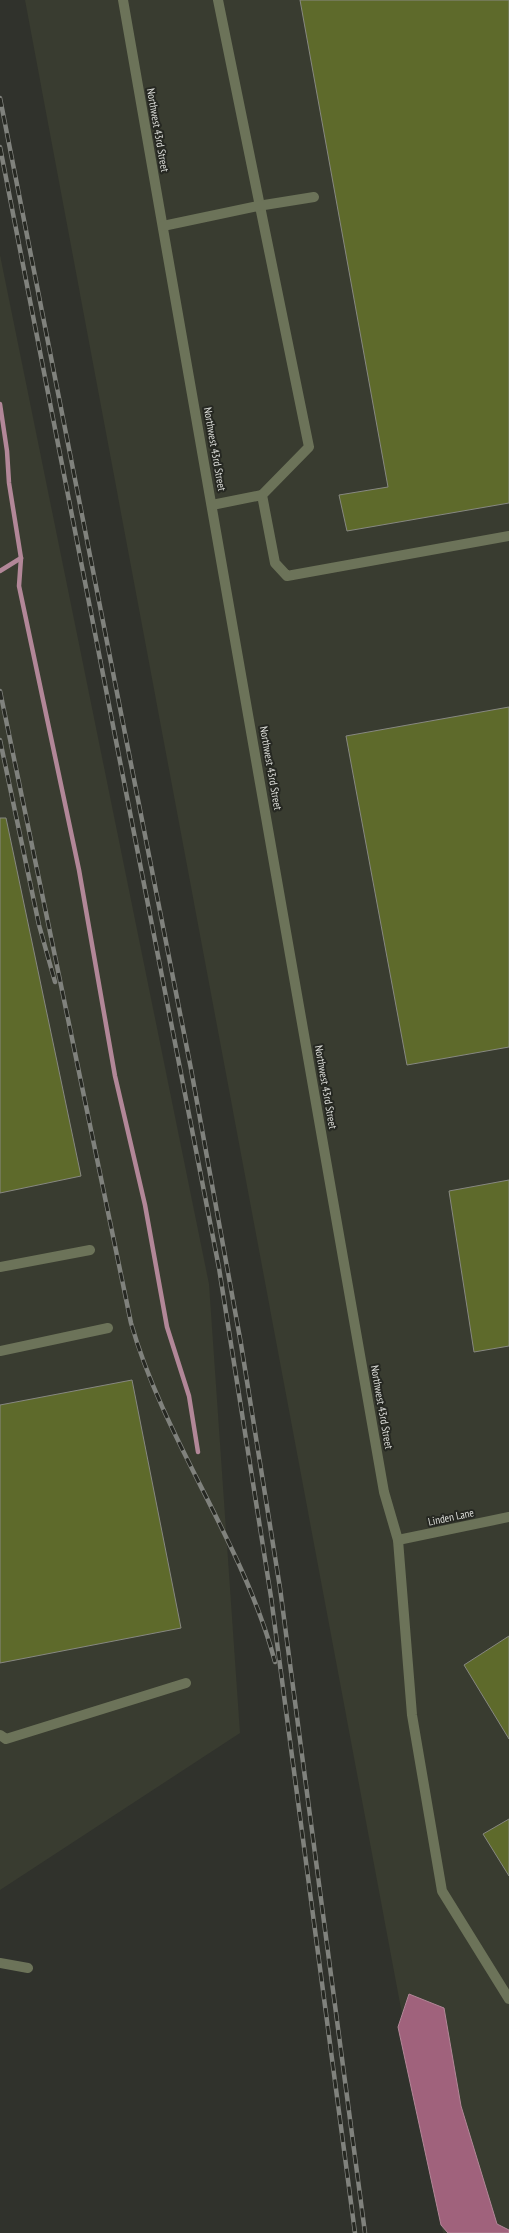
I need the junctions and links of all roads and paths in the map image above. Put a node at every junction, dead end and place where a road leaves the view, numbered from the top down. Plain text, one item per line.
1 (123, 0) edge
2 (218, 0) edge
3 (314, 197) dead end
4 (258, 206) junction
5 (163, 226) junction
6 (262, 495) junction
7 (212, 505) junction
8 (509, 536) edge
9 (90, 1250) dead end
10 (0, 1267) edge
11 (108, 1328) dead end
12 (0, 1351) edge
13 (509, 1517) edge
14 (398, 1540) junction
15 (186, 1683) dead end
16 (0, 1735) edge
17 (0, 1963) edge
18 (28, 1968) dead end
19 (509, 1999) edge

1 - 5 street, Northwest 43rd Street
2 - 4 street
3 - 4 street
4 - 5 street
4 - 6 street
5 - 7 street, Northwest 43rd Street
6 - 7 street
6 - 8 street
7 - 14 street, Northwest 43rd Street
9 - 10 street
11 - 12 street
13 - 14 street, Linden Lane
14 - 19 street, Northwest 43rd Street
15 - 16 street
17 - 18 street

